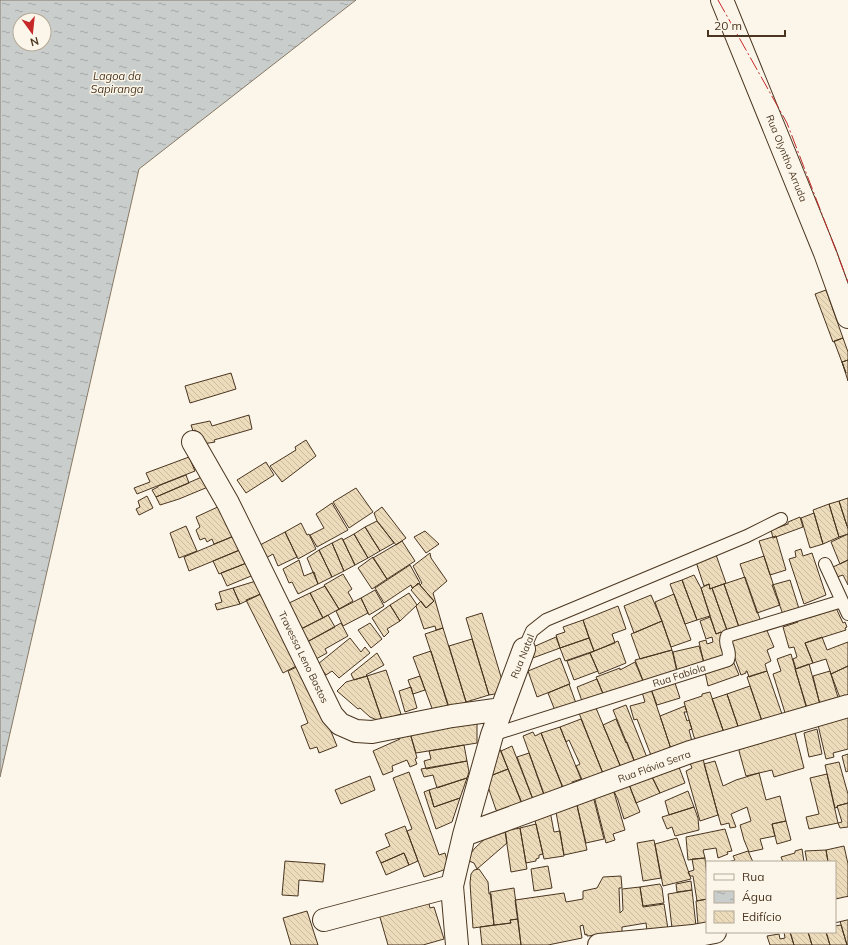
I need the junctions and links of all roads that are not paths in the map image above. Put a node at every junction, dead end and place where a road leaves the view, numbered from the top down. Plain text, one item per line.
1 (722, 0) edge
2 (848, 317) edge
3 (193, 442) dead end
4 (781, 519) dead end
5 (825, 564) dead end
6 (842, 601) junction
7 (848, 614) edge
8 (524, 648) joint
9 (848, 706) edge
10 (502, 709) junction
11 (492, 735) junction
12 (464, 835) junction
13 (452, 886) junction
14 (848, 908) edge
15 (836, 911) edge
16 (324, 920) dead end
17 (712, 933) edge
18 (694, 940) edge
19 (457, 945) edge
20 (599, 945) edge

1 - 2 street, Rua Olyntho Arruda
3 - 10 street, Travessa Leno Bastos
4 - 8 lane, Rua Natal
5 - 6 lane
6 - 7 lane
6 - 11 lane, Rua Fabíola
8 - 10 street, Rua Natal
9 - 12 street, Rua Flávia Serra
10 - 11 street, Rua Natal
11 - 12 street, Rua Natal
12 - 13 street, Rua Natal
13 - 16 street
13 - 19 street, Rua Natal
14 - 15 street
17 - 18 street
18 - 20 street

